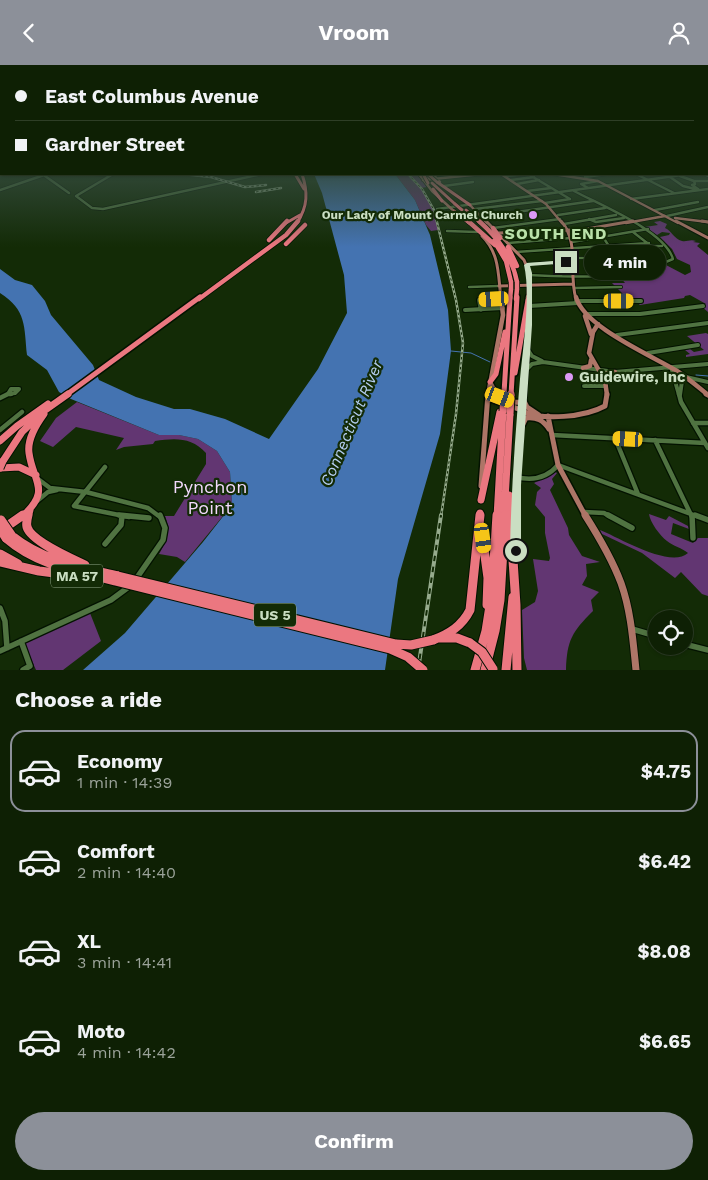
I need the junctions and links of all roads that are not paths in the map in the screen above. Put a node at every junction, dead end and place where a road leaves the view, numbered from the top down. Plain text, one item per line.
1 (65, 190) edge
2 (84, 190) edge
3 (188, 190) edge
4 (306, 190) edge
5 (432, 190) edge
6 (438, 190) edge
7 (444, 190) edge
8 (450, 190) edge
9 (451, 190) edge
10 (532, 190) edge
11 (556, 190) edge
12 (578, 190) edge
13 (614, 190) edge
14 (668, 190) edge
15 (697, 190) edge
16 (528, 191) joint
17 (574, 191) junction
18 (559, 192) junction
19 (69, 193) dead end
20 (674, 193) junction
21 (535, 196) junction
22 (631, 199) junction
23 (442, 201) junction
24 (593, 201) junction
25 (543, 202) junction
26 (698, 202) dead end
27 (470, 205) junction
28 (450, 207) junction
29 (550, 207) junction
30 (708, 207) edge
31 (605, 208) junction
32 (437, 209) dead end
33 (475, 209) junction
34 (464, 210) junction
35 (454, 211) junction
36 (655, 211) junction
37 (621, 214) dead end
38 (301, 215) junction
39 (558, 215) junction
40 (617, 215) junction
41 (667, 216) junction
42 (482, 217) junction
43 (626, 217) junction
44 (560, 219) junction
45 (589, 219) junction
46 (634, 221) junction
47 (708, 222) edge
48 (285, 223) junction
49 (295, 223) junction
50 (564, 224) junction
51 (305, 225) junction
52 (493, 228) junction
53 (648, 229) junction
54 (447, 231) dead end
55 (569, 231) junction
56 (477, 232) junction
57 (633, 232) junction
58 (498, 233) junction
59 (603, 237) junction
60 (708, 238) edge
61 (657, 239) dead end
62 (269, 240) dead end
63 (572, 240) junction
64 (647, 241) junction
65 (507, 243) junction
66 (286, 244) dead end
67 (630, 244) junction
68 (662, 245) dead end
69 (610, 247) junction
70 (653, 247) junction
71 (572, 248) junction
72 (592, 248) junction
73 (516, 252) junction
74 (640, 256) junction
75 (504, 257) junction
76 (598, 258) junction
77 (573, 260) junction
78 (670, 261) joint
79 (620, 262) junction
80 (553, 263) junction
81 (605, 263) junction
82 (594, 264) dead end
83 (527, 265) junction
84 (627, 274) junction
85 (529, 275) junction
86 (561, 275) junction
87 (574, 276) junction
88 (515, 281) junction
89 (529, 285) junction
90 (499, 286) junction
91 (574, 286) junction
92 (468, 287) dead end
93 (621, 287) dead end
94 (514, 289) junction
95 (501, 298) junction
96 (641, 301) dead end
97 (577, 302) junction
98 (529, 303) junction
99 (703, 306) dead end
100 (503, 309) junction
101 (482, 310) junction
102 (466, 311) dead end
103 (584, 314) junction
104 (508, 321) junction
105 (708, 323) edge
106 (598, 324) junction
107 (617, 335) junction
108 (592, 336) junction
109 (698, 345) dead end
110 (527, 348) junction
111 (648, 353) junction
112 (591, 359) junction
113 (549, 362) junction
114 (708, 364) edge
115 (671, 367) junction
116 (583, 368) junction
117 (598, 370) junction
118 (526, 371) junction
119 (616, 372) junction
120 (686, 377) junction
121 (490, 382) junction
122 (512, 382) junction
123 (708, 382) edge
124 (605, 384) junction
125 (584, 387) dead end
126 (8, 394) dead end
127 (708, 395) edge
128 (680, 397) junction
129 (0, 398) edge
130 (488, 398) junction
131 (523, 399) junction
132 (53, 403) junction
133 (522, 411) junction
134 (22, 412) dead end
135 (505, 412) junction
136 (537, 416) junction
137 (548, 416) junction
138 (693, 423) junction
139 (708, 423) edge
140 (520, 429) junction
141 (0, 430) edge
142 (552, 435) junction
143 (615, 439) junction
144 (655, 440) junction
145 (0, 441) edge
146 (707, 446) edge
147 (1, 462) edge
148 (508, 463) junction
149 (558, 465) junction
150 (105, 467) dead end
151 (516, 477) junction
152 (37, 478) junction
153 (63, 489) junction
154 (86, 492) junction
155 (638, 494) junction
156 (481, 500) junction
157 (31, 507) junction
158 (584, 512) junction
159 (480, 513) junction
160 (692, 514) junction
161 (122, 516) junction
162 (149, 518) dead end
163 (0, 519) edge
164 (708, 520) edge
165 (632, 528) dead end
166 (0, 530) edge
167 (9, 537) junction
168 (693, 538) dead end
169 (105, 544) dead end
170 (0, 553) edge
171 (0, 562) edge
172 (514, 568) junction
173 (39, 571) junction
174 (98, 571) junction
175 (116, 579) junction
176 (514, 580) junction
177 (0, 608) edge
178 (632, 629) junction
179 (648, 634) edge
180 (434, 639) junction
181 (484, 639) junction
182 (21, 641) junction
183 (693, 646) edge
184 (7, 648) junction
185 (708, 650) edge
186 (0, 651) edge
187 (22, 670) edge
188 (423, 670) edge
189 (475, 670) edge
190 (485, 670) edge
191 (493, 670) edge
192 (506, 670) edge
193 (517, 670) edge
194 (636, 670) edge

1 - 19 street
2 - 3 street
4 - 38 highway
5 - 23 main road
6 - 23 highway
7 - 34 highway, bridge
8 - 27 highway
9 - 27 main road
10 - 16 street
11 - 18 street
12 - 17 street
13 - 22 main road
14 - 20 street
15 - 20 street
16 - 21 main road
17 - 18 street
17 - 24 street
18 - 21 street
18 - 25 street
20 - 22 street
21 - 25 main road
21 - 27 street
22 - 36 main road
23 - 28 main road
24 - 29 street
24 - 31 street
25 - 29 main road
25 - 33 street
26 - 36 street
27 - 28 street
27 - 33 main road
28 - 32 street
28 - 35 main road
29 - 39 main road
29 - 42 street
30 - 41 street
31 - 39 street
31 - 40 street
33 - 42 main road
34 - 75 highway
34 - 88 highway
35 - 56 main road
35 - 75 highway
36 - 41 main road
37 - 40 street
38 - 48 highway
38 - 49 highway
38 - 51 highway
39 - 44 main road
40 - 43 street
40 - 45 street
41 - 46 main road
41 - 47 main road
41 - 60 main road
42 - 52 main road
43 - 45 street
43 - 46 street
44 - 50 main road
44 - 52 street
45 - 50 street
46 - 53 street
46 - 55 main road
48 - 49 highway
48 - 62 highway
49 - 51 highway
49 - 132 highway
50 - 55 main road
51 - 66 highway
52 - 58 main road
52 - 88 highway
53 - 57 street
53 - 78 street
54 - 56 street
55 - 58 main road
55 - 63 main road
56 - 90 main road
57 - 59 street
57 - 64 street
58 - 65 main road
59 - 63 street
59 - 69 street
61 - 64 street
63 - 65 street
63 - 71 main road
64 - 67 street
64 - 70 street
65 - 73 main road
67 - 69 street
67 - 74 street
68 - 70 street
69 - 72 street
69 - 79 street
70 - 74 street
71 - 72 street
71 - 73 street
71 - 77 main road
72 - 76 street
73 - 83 main road
74 - 79 street
75 - 88 highway
76 - 77 street
76 - 81 street
77 - 80 street
77 - 87 main road
78 - 84 street
79 - 81 street
79 - 84 street
80 - 83 street
80 - 86 street
81 - 82 street
83 - 85 main road
84 - 87 street
85 - 86 street
85 - 89 main road
86 - 87 street
87 - 91 main road
88 - 94 highway, bridge
89 - 90 main road
89 - 91 main road
89 - 98 main road
90 - 92 street
90 - 95 main road
91 - 93 street
91 - 97 main road
94 - 104 highway
94 - 122 highway
95 - 100 main road
95 - 101 street
96 - 97 street
97 - 98 street
97 - 103 main road
98 - 110 main road
98 - 122 highway
99 - 103 street
100 - 101 street
100 - 121 main road
101 - 102 street
103 - 106 main road
103 - 108 main road
104 - 121 highway
104 - 135 highway, bridge
105 - 107 street
106 - 107 main road
106 - 108 main road
107 - 111 main road
108 - 112 main road
109 - 111 street
110 - 113 street
110 - 118 main road
111 - 115 main road
112 - 116 main road
112 - 117 main road
113 - 116 street
113 - 118 street
114 - 115 street
115 - 119 street
115 - 120 main road
115 - 128 street
116 - 117 street
117 - 119 street
117 - 124 main road
118 - 131 main road
119 - 124 main road
120 - 123 street
120 - 127 main road
120 - 128 street
121 - 130 main road
121 - 131 main road
122 - 135 highway, bridge
124 - 125 street
124 - 137 main road
126 - 129 street
128 - 138 street
130 - 133 main road
130 - 156 main road
131 - 133 main road
131 - 136 main road
132 - 145 highway
132 - 147 highway
132 - 152 highway
133 - 136 main road
133 - 140 main road
134 - 141 street
135 - 148 highway
135 - 156 highway
135 - 181 highway
136 - 137 main road
136 - 140 main road
136 - 142 main road
137 - 142 main road
138 - 139 street
138 - 146 street
140 - 151 main road
142 - 143 street
142 - 149 main road
143 - 144 street
143 - 155 street
144 - 146 street
144 - 160 street
147 - 152 highway
148 - 172 highway
148 - 190 highway
149 - 151 street
149 - 155 street
149 - 158 main road
150 - 154 street
151 - 172 main road
152 - 153 street
152 - 157 highway
153 - 154 street
153 - 157 street
154 - 161 street
154 - 182 street
155 - 160 street
156 - 159 main road
157 - 166 highway
157 - 174 highway
158 - 165 street
158 - 178 main road
159 - 180 highway
159 - 181 highway
160 - 164 street
160 - 168 street
161 - 162 street
161 - 169 street
163 - 167 highway, US 5, bridge
166 - 167 highway, US 5, bridge
167 - 174 highway, US 5
167 - 175 highway, US 5
170 - 173 highway
171 - 173 highway, MA 57
172 - 176 highway
173 - 175 highway, MA 57
174 - 175 highway, US 5
175 - 180 highway, US 5, bridge
175 - 188 highway, US 5, bridge
176 - 192 highway
176 - 193 highway
177 - 184 street
178 - 179 street
178 - 194 main road
180 - 191 highway, US 5, bridge
181 - 189 highway
182 - 184 street
182 - 187 street
183 - 185 street
184 - 186 street

